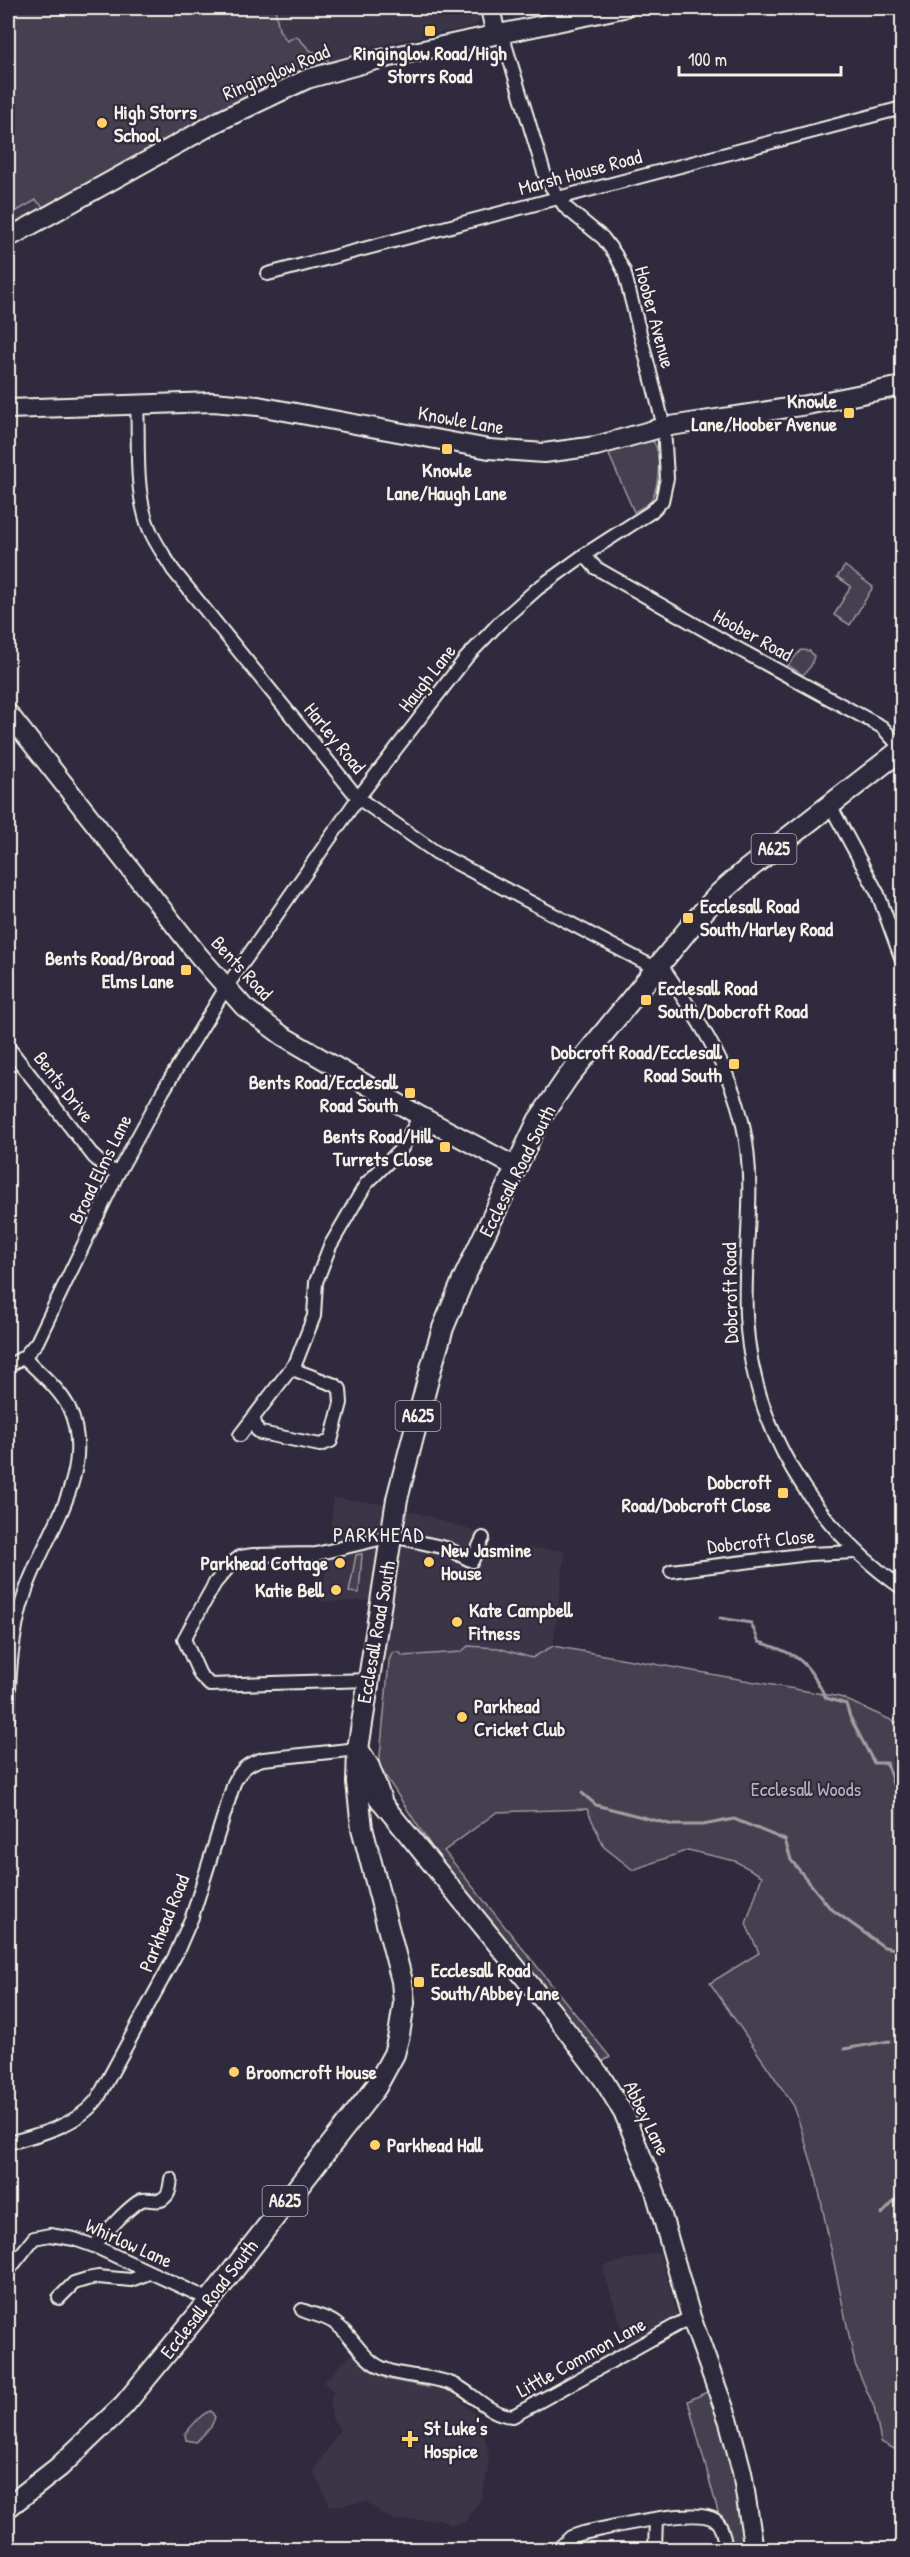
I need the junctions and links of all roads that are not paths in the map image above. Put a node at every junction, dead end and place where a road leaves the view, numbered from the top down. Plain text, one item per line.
1 (490, 8) edge
2 (622, 8) edge
3 (499, 35) junction
4 (903, 108) edge
5 (557, 198) junction
6 (8, 238) edge
7 (268, 274) dead end
8 (903, 386) edge
9 (137, 403) junction
10 (8, 409) edge
11 (664, 428) junction
12 (584, 555) junction
13 (8, 714) edge
14 (902, 749) edge
15 (358, 798) junction
16 (830, 805) junction
17 (903, 960) edge
18 (659, 967) junction
19 (227, 986) junction
20 (8, 1047) edge
21 (420, 1116) junction
22 (516, 1167) junction
23 (118, 1173) junction
24 (24, 1357) junction
25 (8, 1366) edge
26 (292, 1369) junction
27 (254, 1420) junction
28 (240, 1435) dead end
29 (392, 1536) junction
30 (483, 1538) dead end
31 (857, 1552) junction
32 (670, 1571) dead end
33 (903, 1588) edge
34 (369, 1680) junction
35 (8, 1719) edge
36 (358, 1749) junction
37 (357, 1782) junction
38 (384, 1803) junction
39 (362, 1828) junction
40 (8, 2144) edge
41 (171, 2179) dead end
42 (94, 2246) junction
43 (8, 2271) edge
44 (149, 2273) junction
45 (59, 2298) dead end
46 (210, 2300) junction
47 (302, 2310) dead end
48 (691, 2317) junction
49 (8, 2507) edge
50 (656, 2519) junction
51 (557, 2550) edge
52 (655, 2550) edge
53 (726, 2550) edge
54 (754, 2550) edge

1 - 3 street
2 - 3 street, Ringinglow Road
3 - 5 street, Hoober Avenue
3 - 6 street, Ringinglow Road
4 - 5 street, Marsh House Road
5 - 7 street, Marsh House Road
5 - 11 street, Hoober Avenue
8 - 11 street, Knowle Lane
9 - 10 street, Knowle Lane
9 - 11 street, Knowle Lane
9 - 15 street, Harley Road
11 - 12 street, Haugh Lane
12 - 14 street, Hoober Road
12 - 15 street, Haugh Lane
13 - 19 street, Bents Road
14 - 16 main road, Ecclesall Road South / A625
15 - 18 street, Harley Road
15 - 19 street, Haugh Lane
16 - 17 street
16 - 18 main road, Ecclesall Road South / A625
18 - 22 main road, Ecclesall Road South / A625
18 - 31 street, Dobcroft Road
19 - 21 street, Bents Road
19 - 23 street, Broad Elms Lane
20 - 23 street, Bents Drive
21 - 22 street, Bents Road
21 - 26 street
22 - 29 main road, Ecclesall Road South / A625
23 - 24 street, Broad Elms Lane
24 - 25 street, Broad Elms Lane
24 - 35 street
26 - 27 street
26 - 27 street
27 - 28 street
29 - 30 street
29 - 34 main road, Ecclesall Road South / A625
29 - 34 street
31 - 32 street, Dobcroft Close
31 - 33 street, Dobcroft Road
34 - 36 main road, Ecclesall Road South / A625
36 - 37 main road, Ecclesall Road South / A625
36 - 38 main road
36 - 40 street, Parkhead Road
37 - 38 street, Abbey Lane
37 - 39 main road, Ecclesall Road South / A625
38 - 39 main road
38 - 48 street, Abbey Lane
39 - 46 main road, Ecclesall Road South / A625
41 - 42 street
42 - 43 street, Whirlow Lane
42 - 44 street, Whirlow Lane
44 - 45 street
44 - 46 street, Whirlow Lane
46 - 49 main road, Ecclesall Road South / A625
47 - 48 street, Little Common Lane
48 - 54 street, Abbey Lane
50 - 51 street
50 - 52 street
50 - 53 street

